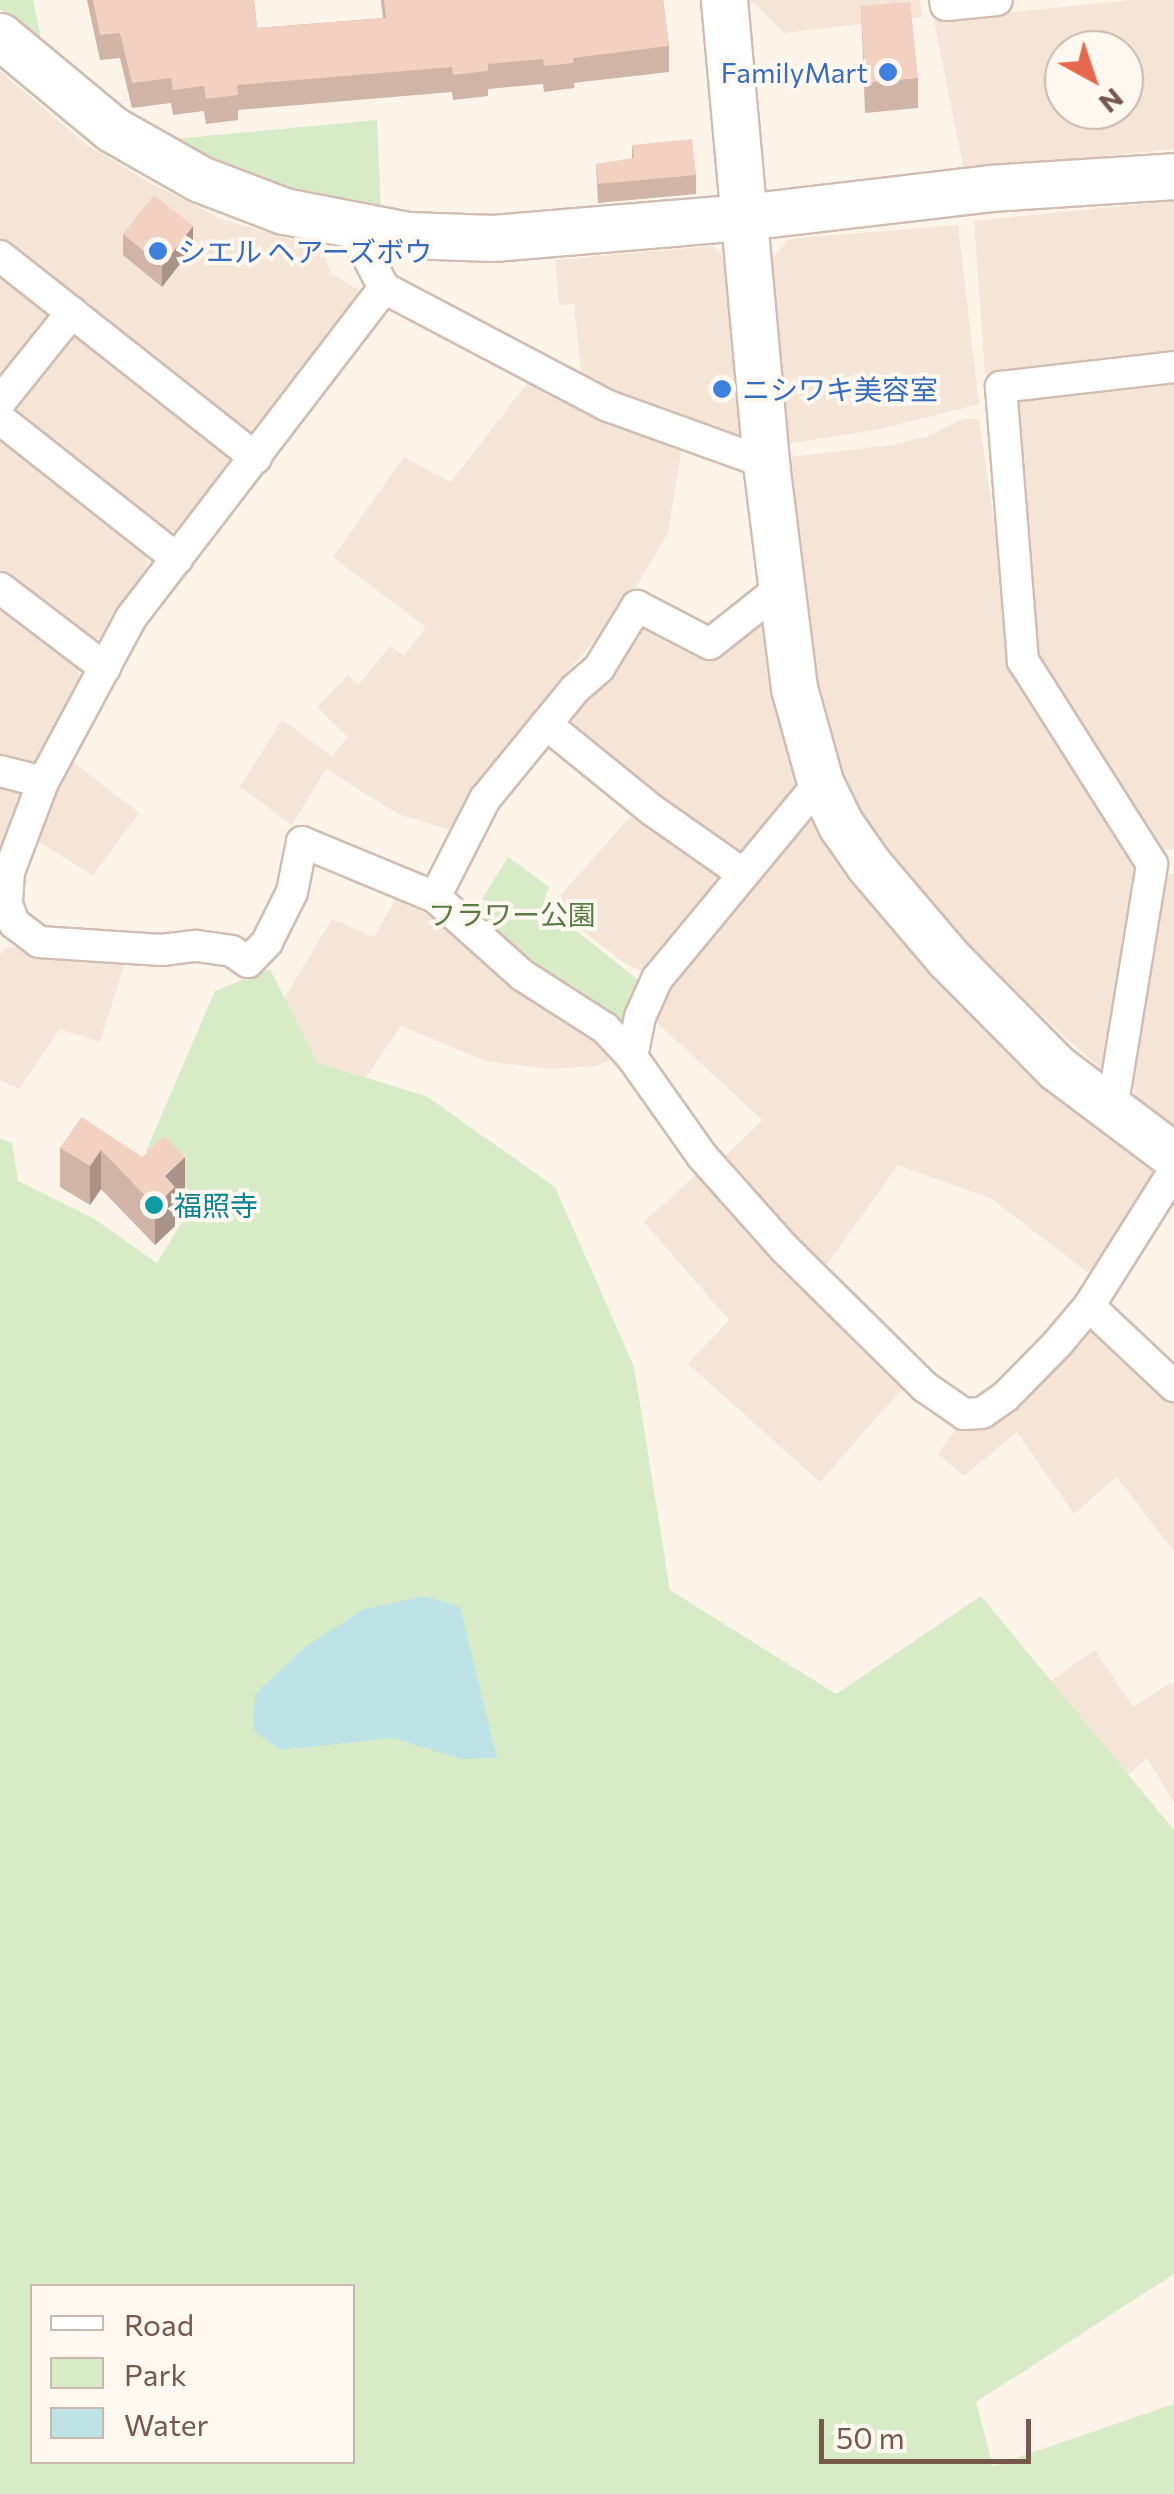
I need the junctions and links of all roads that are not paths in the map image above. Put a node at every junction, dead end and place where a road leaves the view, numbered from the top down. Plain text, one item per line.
1 (724, 0) edge
2 (944, 0) edge
3 (997, 0) edge
4 (0, 36) edge
5 (1174, 176) edge
6 (744, 217) junction
7 (352, 227) junction
8 (0, 256) edge
9 (384, 288) junction
10 (72, 312) junction
11 (1174, 367) edge
12 (0, 402) edge
13 (0, 419) edge
14 (256, 458) junction
15 (766, 463) junction
16 (176, 559) junction
17 (782, 587) junction
18 (0, 588) edge
19 (105, 668) junction
20 (546, 724) junction
21 (0, 771) edge
22 (43, 782) junction
23 (820, 782) junction
24 (1163, 863) edge
25 (742, 874) junction
26 (435, 898) junction
27 (632, 1057) junction
28 (1112, 1109) junction
29 (1174, 1156) edge
30 (1174, 1170) edge
31 (1090, 1306) junction
32 (1174, 1386) edge

1 - 6 street
2 - 3 street
4 - 7 street
5 - 6 street
6 - 7 street
6 - 15 street
7 - 9 street
8 - 10 street
9 - 14 street
9 - 15 street
10 - 12 street
10 - 14 street
11 - 24 street
13 - 16 street
14 - 16 street
15 - 17 street
16 - 19 street
17 - 20 street
17 - 23 street
18 - 19 street
19 - 22 street
20 - 25 street
20 - 26 street
21 - 22 street
22 - 26 street
23 - 25 street
23 - 28 street
24 - 28 street
25 - 27 street
26 - 27 street
27 - 31 street
28 - 29 street
30 - 31 street
31 - 32 street

